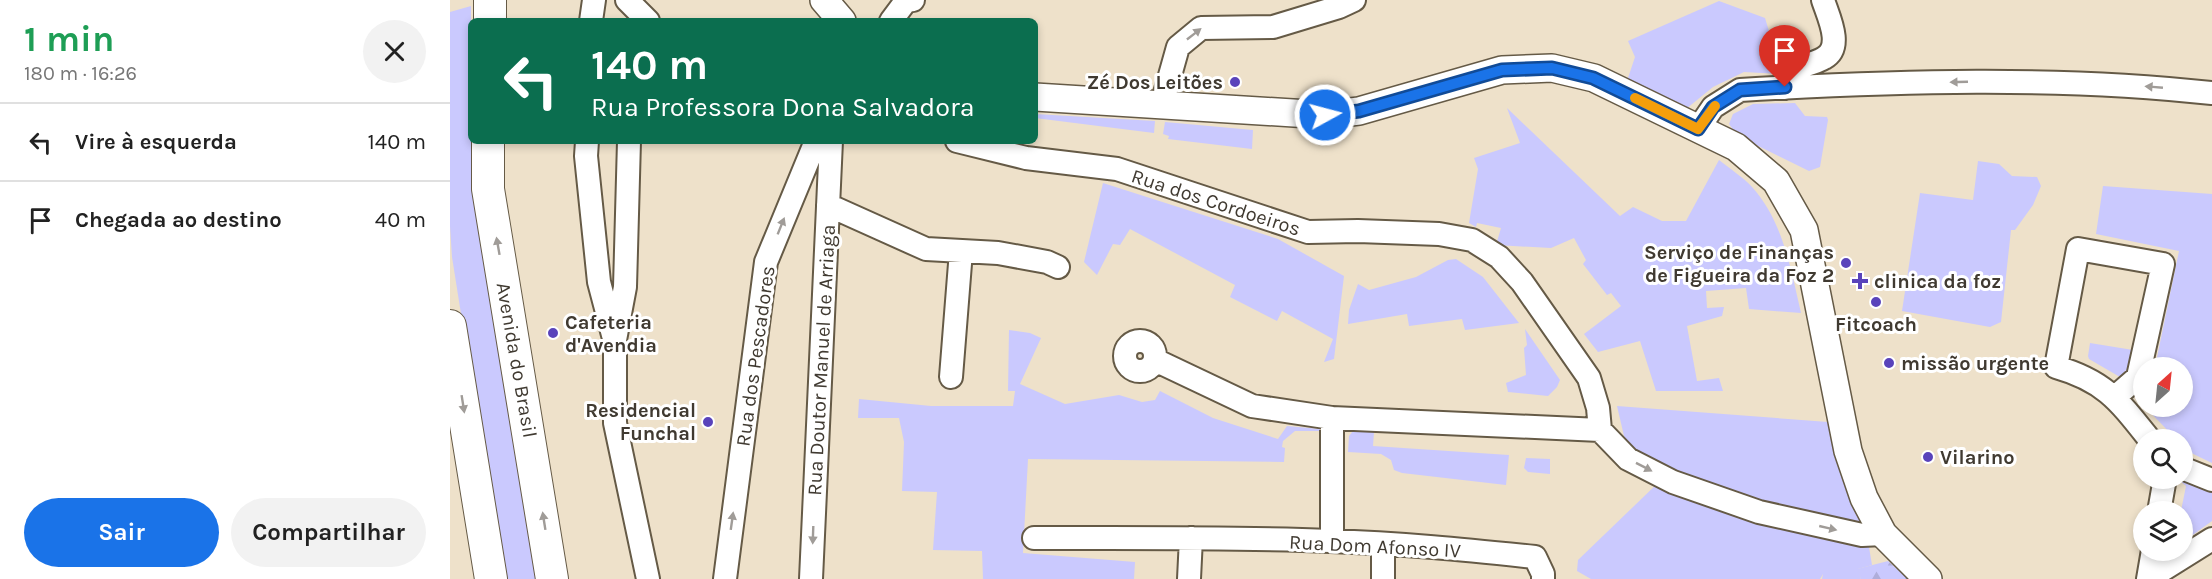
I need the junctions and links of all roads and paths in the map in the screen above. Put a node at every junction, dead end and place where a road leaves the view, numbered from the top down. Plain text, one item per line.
1 (490, 0) edge
2 (594, 0) edge
3 (627, 0) edge
4 (824, 0) edge
5 (908, 0) edge
6 (1354, 0) edge
7 (1823, 0) edge
8 (490, 18) edge
9 (591, 18) edge
10 (645, 18) edge
11 (840, 18) edge
12 (893, 18) edge
13 (1785, 87) junction
14 (2212, 93) edge
15 (1038, 97) edge
16 (1162, 104) junction
17 (1698, 129) junction
18 (488, 144) edge
19 (587, 144) edge
20 (629, 144) edge
21 (815, 144) edge
22 (831, 144) edge
23 (969, 144) edge
24 (828, 206) junction
25 (961, 251) junction
26 (1058, 267) dead end
27 (450, 326) edge
28 (615, 340) junction
29 (1155, 360) dead end
30 (951, 377) dead end
31 (2115, 397) junction
32 (1332, 418) junction
33 (2141, 429) edge
34 (1600, 430) junction
35 (2193, 472) edge
36 (2212, 480) edge
37 (1882, 534) junction
38 (1034, 538) dead end
39 (1191, 538) junction
40 (2212, 539) edge
41 (1332, 541) junction
42 (1383, 544) junction
43 (2151, 561) edge
44 (491, 579) edge
45 (552, 579) edge
46 (648, 579) edge
47 (725, 579) edge
48 (812, 579) edge
49 (1189, 579) edge
50 (1383, 579) edge
51 (1543, 579) edge
52 (1928, 579) edge
53 (2148, 579) edge

1 - 8 main road
2 - 9 street
3 - 10 street
4 - 11 street
5 - 12 street
16 -> 6 street
7 - 13 street
14 -> 13 street
13 - 17 street
15 - 16 street
16 - 17 street
17 - 37 street
45 -> 18 main road, Avenida do Brasil
19 - 28 street
20 - 28 street
47 -> 21 street, Rua dos Pescadores
22 - 24 street, Rua Doutor Manuel de Arriaga
23 - 34 street, Rua dos Cordoeiros
24 - 25 street
24 -> 48 street, Rua Doutor Manuel de Arriaga
25 - 26 street
25 - 30 street
27 -> 44 main road
28 - 46 street
29 - 32 street
31 - 31 street
31 - 33 street
32 - 34 street
32 - 41 street
34 -> 37 street
35 - 36 street
37 - 52 street
38 - 39 street, Rua Dom Afonso IV
39 - 41 street, Rua Dom Afonso IV
39 - 49 street
40 - 53 street
41 - 42 street, Rua Dom Afonso IV
42 - 50 street
42 - 51 street, Rua Dom Afonso IV
43 - 53 street

